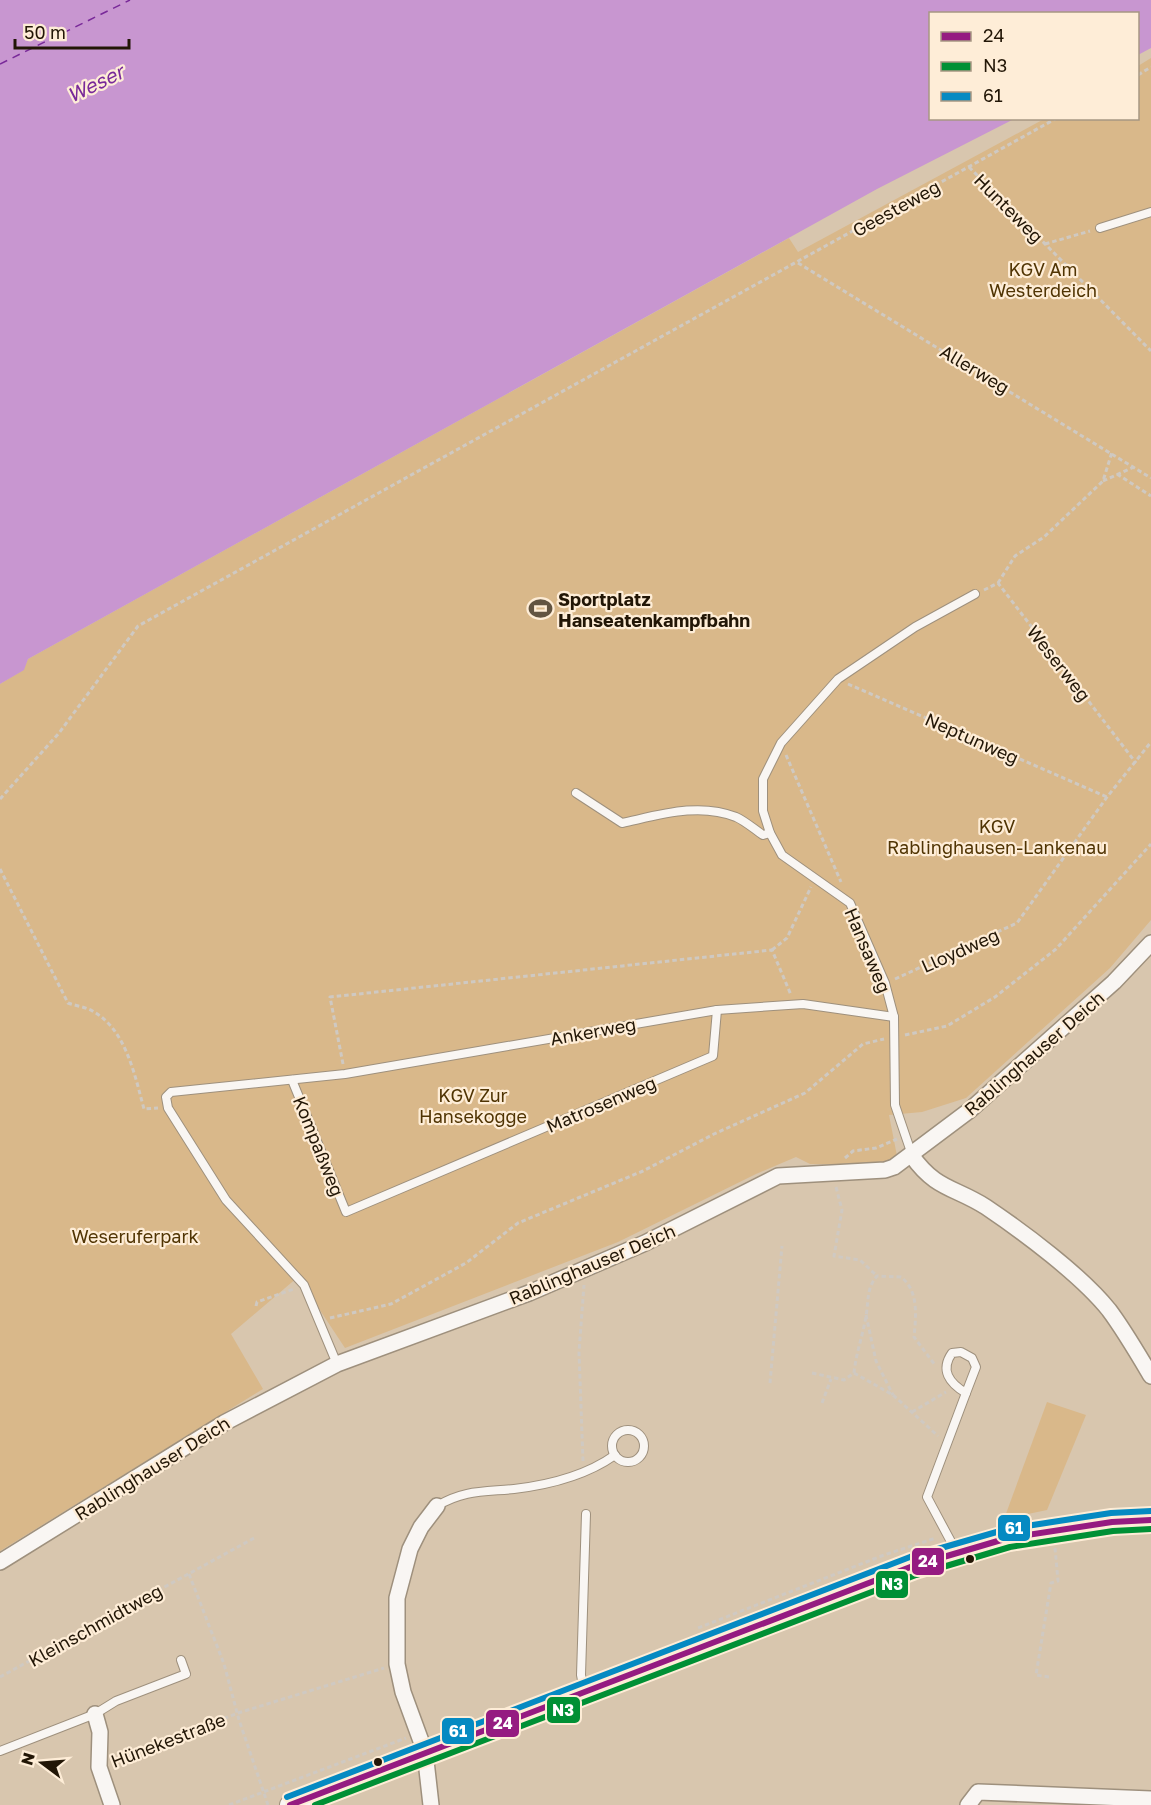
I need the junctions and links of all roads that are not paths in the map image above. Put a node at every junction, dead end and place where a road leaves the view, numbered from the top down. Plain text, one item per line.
1 (1151, 212) edge
2 (1100, 228) road end
3 (975, 594) road end
4 (576, 793) dead end
5 (770, 833) junction
6 (1151, 943) edge
7 (717, 1010) junction
8 (894, 1017) junction
9 (292, 1080) junction
10 (912, 1156) junction
11 (346, 1212) joint
12 (337, 1364) junction
13 (1151, 1376) edge
14 (966, 1393) junction
15 (615, 1455) junction
16 (437, 1506) joint
17 (586, 1514) dead end
18 (1151, 1520) edge
19 (952, 1543) junction
20 (0, 1562) edge
21 (181, 1660) dead end
22 (584, 1692) junction
23 (95, 1714) junction
24 (422, 1743) junction
25 (0, 1751) edge
26 (1151, 1799) edge
27 (112, 1805) edge
28 (290, 1805) edge
29 (431, 1805) edge
30 (968, 1805) edge

1 - 2 lane
3 - 5 lane, Hansaweg
4 - 5 lane
5 - 8 lane, Hansaweg
6 - 10 street, Rablinghauser Deich
7 - 8 lane, Ankerweg
7 - 9 lane, Ankerweg
7 - 11 lane, Matrosenweg
8 - 10 lane, Hansaweg
9 - 11 lane, Kompaßweg
9 - 12 lane, Ankerweg
10 - 12 street, Rablinghauser Deich
10 - 13 street
12 - 20 street, Rablinghauser Deich
14 - 14 lane
14 - 19 lane
15 - 15 lane
15 - 16 lane
16 - 24 street
17 - 22 lane
18 - 19 street
19 - 22 street
21 - 23 lane
22 - 24 street
23 - 25 lane
23 - 27 street, Hünekestraße
24 - 28 street
24 - 29 street
26 - 30 street

